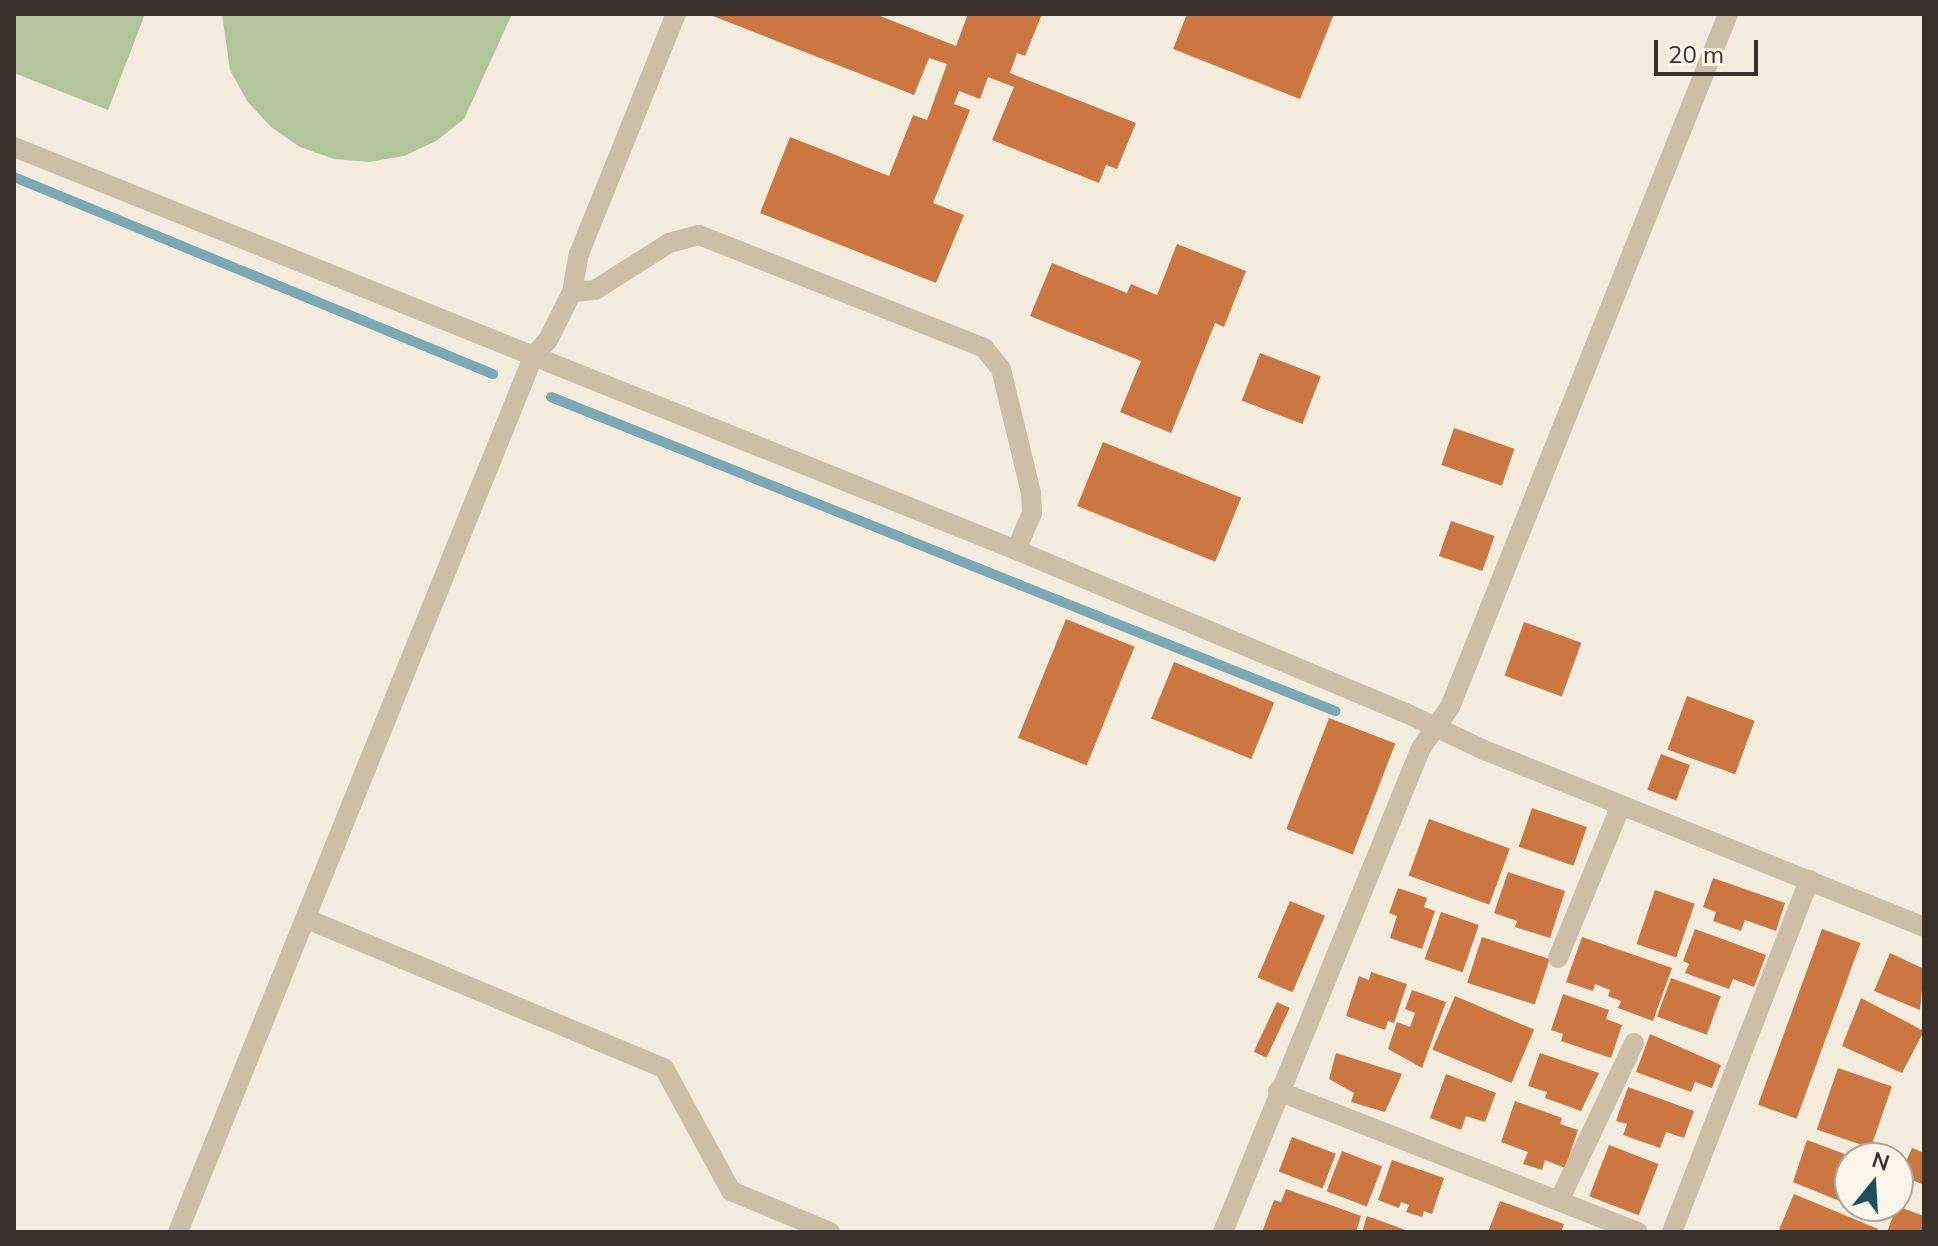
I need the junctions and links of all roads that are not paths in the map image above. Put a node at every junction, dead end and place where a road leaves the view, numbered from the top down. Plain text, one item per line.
1 (676, 14) edge
2 (1728, 14) edge
3 (14, 147) edge
4 (572, 292) junction
5 (534, 355) junction
6 (1016, 550) junction
7 (1433, 729) junction
8 (1621, 805) junction
9 (1809, 880) junction
10 (307, 919) junction
11 (1924, 927) edge
12 (1558, 958) dead end
13 (1634, 1043) dead end
14 (1278, 1091) junction
15 (1559, 1201) junction
16 (178, 1232) edge
17 (830, 1232) edge
18 (1223, 1232) edge
19 (1637, 1232) edge
20 (1672, 1232) edge

1 - 4 street
2 - 7 street
3 - 5 street
4 - 5 street
4 - 6 street
5 - 6 street
5 - 10 street
6 - 7 street
7 - 8 street
7 - 14 street
8 - 9 street
8 - 12 street
9 - 11 street
9 - 20 street
10 - 16 street
10 - 17 street
13 - 15 street
14 - 15 street
14 - 18 street
15 - 19 street

